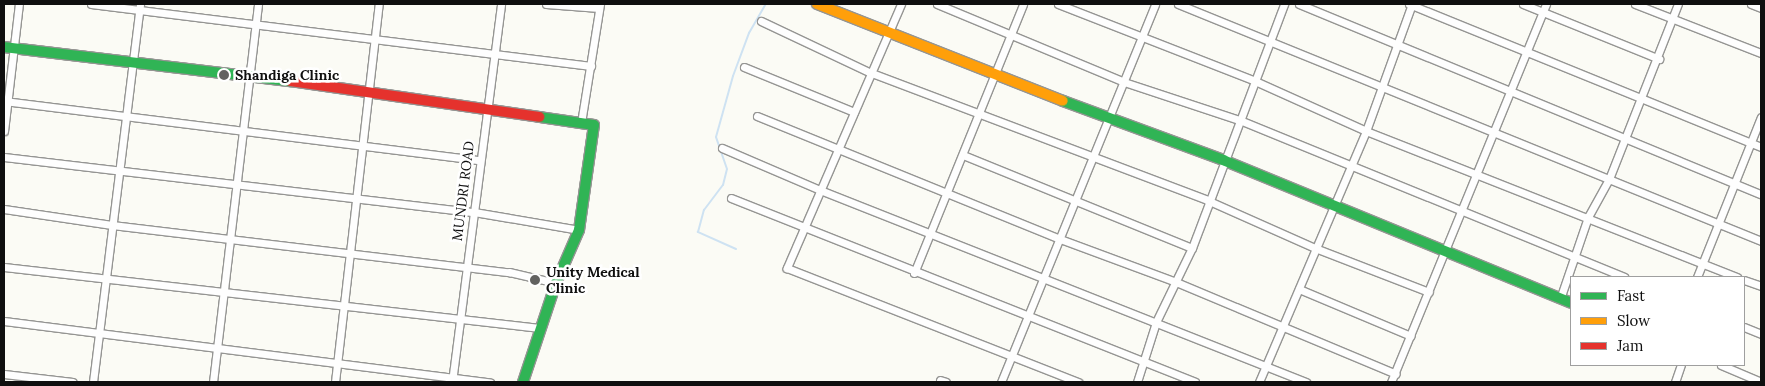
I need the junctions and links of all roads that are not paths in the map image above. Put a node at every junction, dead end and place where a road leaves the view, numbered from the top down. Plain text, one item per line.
1 (19, 4) edge
2 (91, 4) edge
3 (258, 4) edge
4 (378, 4) edge
5 (501, 4) edge
6 (546, 4) edge
7 (817, 4) edge
8 (901, 4) edge
9 (937, 4) edge
10 (1023, 4) edge
11 (1058, 4) edge
12 (1155, 4) edge
13 (1178, 4) edge
14 (1284, 4) edge
15 (1299, 4) edge
16 (1411, 4) edge
17 (1523, 4) edge
18 (1546, 4) edge
19 (1635, 4) edge
20 (1678, 4) edge
21 (1751, 4) edge
22 (600, 6) edge
23 (140, 7) edge
24 (1761, 8) edge
25 (1543, 12) junction
26 (1673, 18) junction
27 (761, 21) dead end
28 (256, 26) junction
29 (889, 30) junction
30 (374, 37) junction
31 (1010, 37) junction
32 (1142, 38) junction
33 (1272, 39) junction
34 (1399, 46) junction
35 (8, 48) edge
36 (1526, 52) junction
37 (1761, 52) edge
38 (494, 53) junction
39 (1659, 59) junction
40 (133, 62) junction
41 (591, 66) junction
42 (744, 67) dead end
43 (870, 72) junction
44 (995, 76) junction
45 (251, 78) junction
46 (1255, 81) junction
47 (1124, 82) junction
48 (1382, 87) junction
49 (366, 90) junction
50 (1508, 91) junction
51 (1641, 99) junction
52 (6, 101) edge
53 (486, 109) junction
54 (854, 112) junction
55 (982, 112) junction
56 (126, 116) junction
57 (757, 116) dead end
58 (1109, 117) junction
59 (1761, 117) edge
60 (1242, 121) junction
61 (581, 123) junction
62 (244, 129) junction
63 (4, 131) edge
64 (1366, 131) junction
65 (1494, 134) junction
66 (1625, 140) junction
67 (1751, 143) junction
68 (361, 145) junction
69 (1761, 147) edge
70 (722, 148) dead end
71 (839, 148) junction
72 (963, 155) junction
73 (4, 157) edge
74 (479, 160) junction
75 (1094, 160) junction
76 (1223, 160) junction
77 (1350, 167) junction
78 (119, 171) junction
79 (1477, 175) junction
80 (1609, 178) junction
81 (1734, 182) junction
82 (236, 184) junction
83 (820, 190) junction
84 (947, 194) junction
85 (1761, 194) edge
86 (731, 198) dead end
87 (355, 199) junction
88 (1207, 200) junction
89 (1076, 201) junction
90 (1334, 206) junction
91 (4, 209) edge
92 (474, 212) junction
93 (1462, 213) junction
94 (1588, 217) junction
95 (1718, 224) junction
96 (112, 225) junction
97 (579, 230) junction
98 (805, 230) junction
99 (930, 232) junction
100 (230, 238) junction
101 (1060, 239) junction
102 (1761, 240) edge
103 (1192, 248) junction
104 (1315, 248) junction
105 (351, 252) junction
106 (1446, 252) junction
107 (1573, 257) junction
108 (1702, 264) junction
109 (4, 267) edge
110 (466, 268) junction
111 (914, 273) junction
112 (1621, 276) edge
113 (1697, 276) edge
114 (1735, 276) edge
115 (1042, 277) junction
116 (105, 278) junction
117 (1745, 280) edge
118 (1176, 282) junction
119 (556, 283) junction
120 (1761, 286) edge
121 (1299, 289) junction
122 (1429, 292) junction
123 (223, 293) junction
124 (1560, 299) junction
125 (1570, 303) edge
126 (342, 306) junction
127 (1027, 317) junction
128 (4, 321) edge
129 (459, 321) junction
130 (1156, 322) junction
131 (1745, 327) edge
132 (540, 328) junction
133 (1283, 328) junction
134 (98, 331) junction
135 (1761, 334) edge
136 (1411, 336) junction
137 (218, 348) junction
138 (1012, 356) junction
139 (1145, 362) junction
140 (337, 364) junction
141 (1266, 365) junction
142 (1681, 366) edge
143 (1723, 366) edge
144 (4, 374) edge
145 (1396, 374) junction
146 (452, 380) edge
147 (73, 382) edge
148 (93, 382) edge
149 (213, 382) edge
150 (334, 382) edge
151 (490, 382) edge
152 (523, 382) edge
153 (1001, 382) edge
154 (1078, 382) edge
155 (1137, 382) edge
156 (1195, 382) edge
157 (1260, 382) edge
158 (1306, 382) edge
159 (1391, 382) edge
160 (1675, 382) edge
161 (1761, 382) edge

1 - 35 street
2 - 23 street
3 - 28 street
4 - 30 street
5 - 38 street, MUNDRI ROAD
6 - 22 street
7 - 29 street
8 - 29 street
9 - 31 street
10 - 31 street
11 - 32 street
12 - 32 street
13 - 33 street
14 - 33 street
15 - 34 street
16 - 34 street
16 - 36 street
17 - 25 street
18 - 25 street
19 - 26 street
20 - 26 street
21 - 24 street
22 - 41 street
23 - 28 street
23 - 40 street
25 - 36 street
25 - 39 street
26 - 37 street
26 - 39 street
27 - 43 street
28 - 30 street
28 - 45 street
29 - 43 street
29 - 44 street
30 - 38 street
30 - 49 street
31 - 44 street
31 - 47 street
32 - 46 street
32 - 47 street
33 - 46 street
33 - 48 street
34 - 48 street
34 - 50 street
35 - 40 street
35 - 52 street
36 - 50 street
36 - 51 street
38 - 41 street
38 - 53 street, MUNDRI ROAD
39 - 51 street
40 - 45 street
40 - 56 street
41 - 61 street
42 - 54 street
43 - 54 street
43 - 55 street
44 - 55 street
44 - 58 street
45 - 49 street
45 - 62 street
46 - 60 street
46 - 64 street
47 - 58 street
47 - 60 street
48 - 64 street
48 - 65 street
49 - 53 street
49 - 68 street
50 - 65 street
50 - 66 street
51 - 66 street
51 - 67 street
52 - 56 street
52 - 63 street
53 - 61 street
53 - 74 street, MUNDRI ROAD
54 - 71 street
55 - 72 street
55 - 75 street
56 - 62 street
56 - 78 street
57 - 71 street
58 - 75 street
58 - 76 street
59 - 67 street
60 - 76 street
60 - 77 street
61 - 97 street
62 - 68 street
62 - 82 street
64 - 77 street
64 - 79 street
65 - 79 street
65 - 80 street
66 - 80 street
66 - 81 street
67 - 69 street
67 - 81 street
68 - 74 street
68 - 87 street
70 - 83 street
71 - 83 street
71 - 84 street
72 - 84 street
72 - 89 street
73 - 78 street
74 - 92 street, MUNDRI ROAD
75 - 88 street
75 - 89 street
76 - 88 street
76 - 90 street
77 - 90 street
77 - 93 street
78 - 82 street
78 - 96 street
79 - 93 street
79 - 94 street
80 - 94 street
80 - 95 street
81 - 85 street
81 - 95 street
82 - 87 street
82 - 100 street
83 - 98 street
83 - 99 street
84 - 99 street
84 - 101 street
86 - 98 street
87 - 92 street
87 - 105 street
88 - 103 street
88 - 104 street
89 - 101 street
89 - 103 street
90 - 104 street
90 - 106 street
91 - 96 street
92 - 97 street
92 - 110 street, MUNDRI ROAD
93 - 106 street
93 - 107 street
94 - 107 street
94 - 108 street
95 - 102 street
95 - 108 street
96 - 100 street
96 - 116 street
97 - 119 street
98 - 111 street
98 - 138 street
99 - 111 street
99 - 115 street
100 - 105 street
100 - 123 street
101 - 115 street
101 - 118 street
103 - 118 street
104 - 121 street
104 - 122 street
105 - 110 street
105 - 126 street
106 - 122 street
106 - 124 street
107 - 112 street
107 - 124 street
108 - 113 street
108 - 114 street
109 - 116 street
110 - 119 street
110 - 129 street, MUNDRI ROAD
111 - 127 street
115 - 127 street
115 - 130 street
116 - 123 street
116 - 134 street
117 - 120 street
118 - 130 street
118 - 133 street
119 - 132 street
121 - 133 street
121 - 136 street
122 - 136 street
123 - 126 street
123 - 137 street
124 - 125 street
126 - 129 street
126 - 140 street
127 - 138 street
127 - 139 street
128 - 134 street
129 - 132 street
129 - 146 street, MUNDRI ROAD
130 - 139 street
130 - 141 street
131 - 135 street
132 - 152 street
133 - 141 street
133 - 145 street
134 - 137 street
134 - 148 street
136 - 145 street
137 - 140 street
137 - 149 street
138 - 153 street
138 - 154 street
139 - 155 street
139 - 156 street
140 - 146 street
140 - 150 street
141 - 157 street
141 - 158 street
142 - 160 street
143 - 161 street
144 - 147 street
145 - 159 street
146 - 151 street

